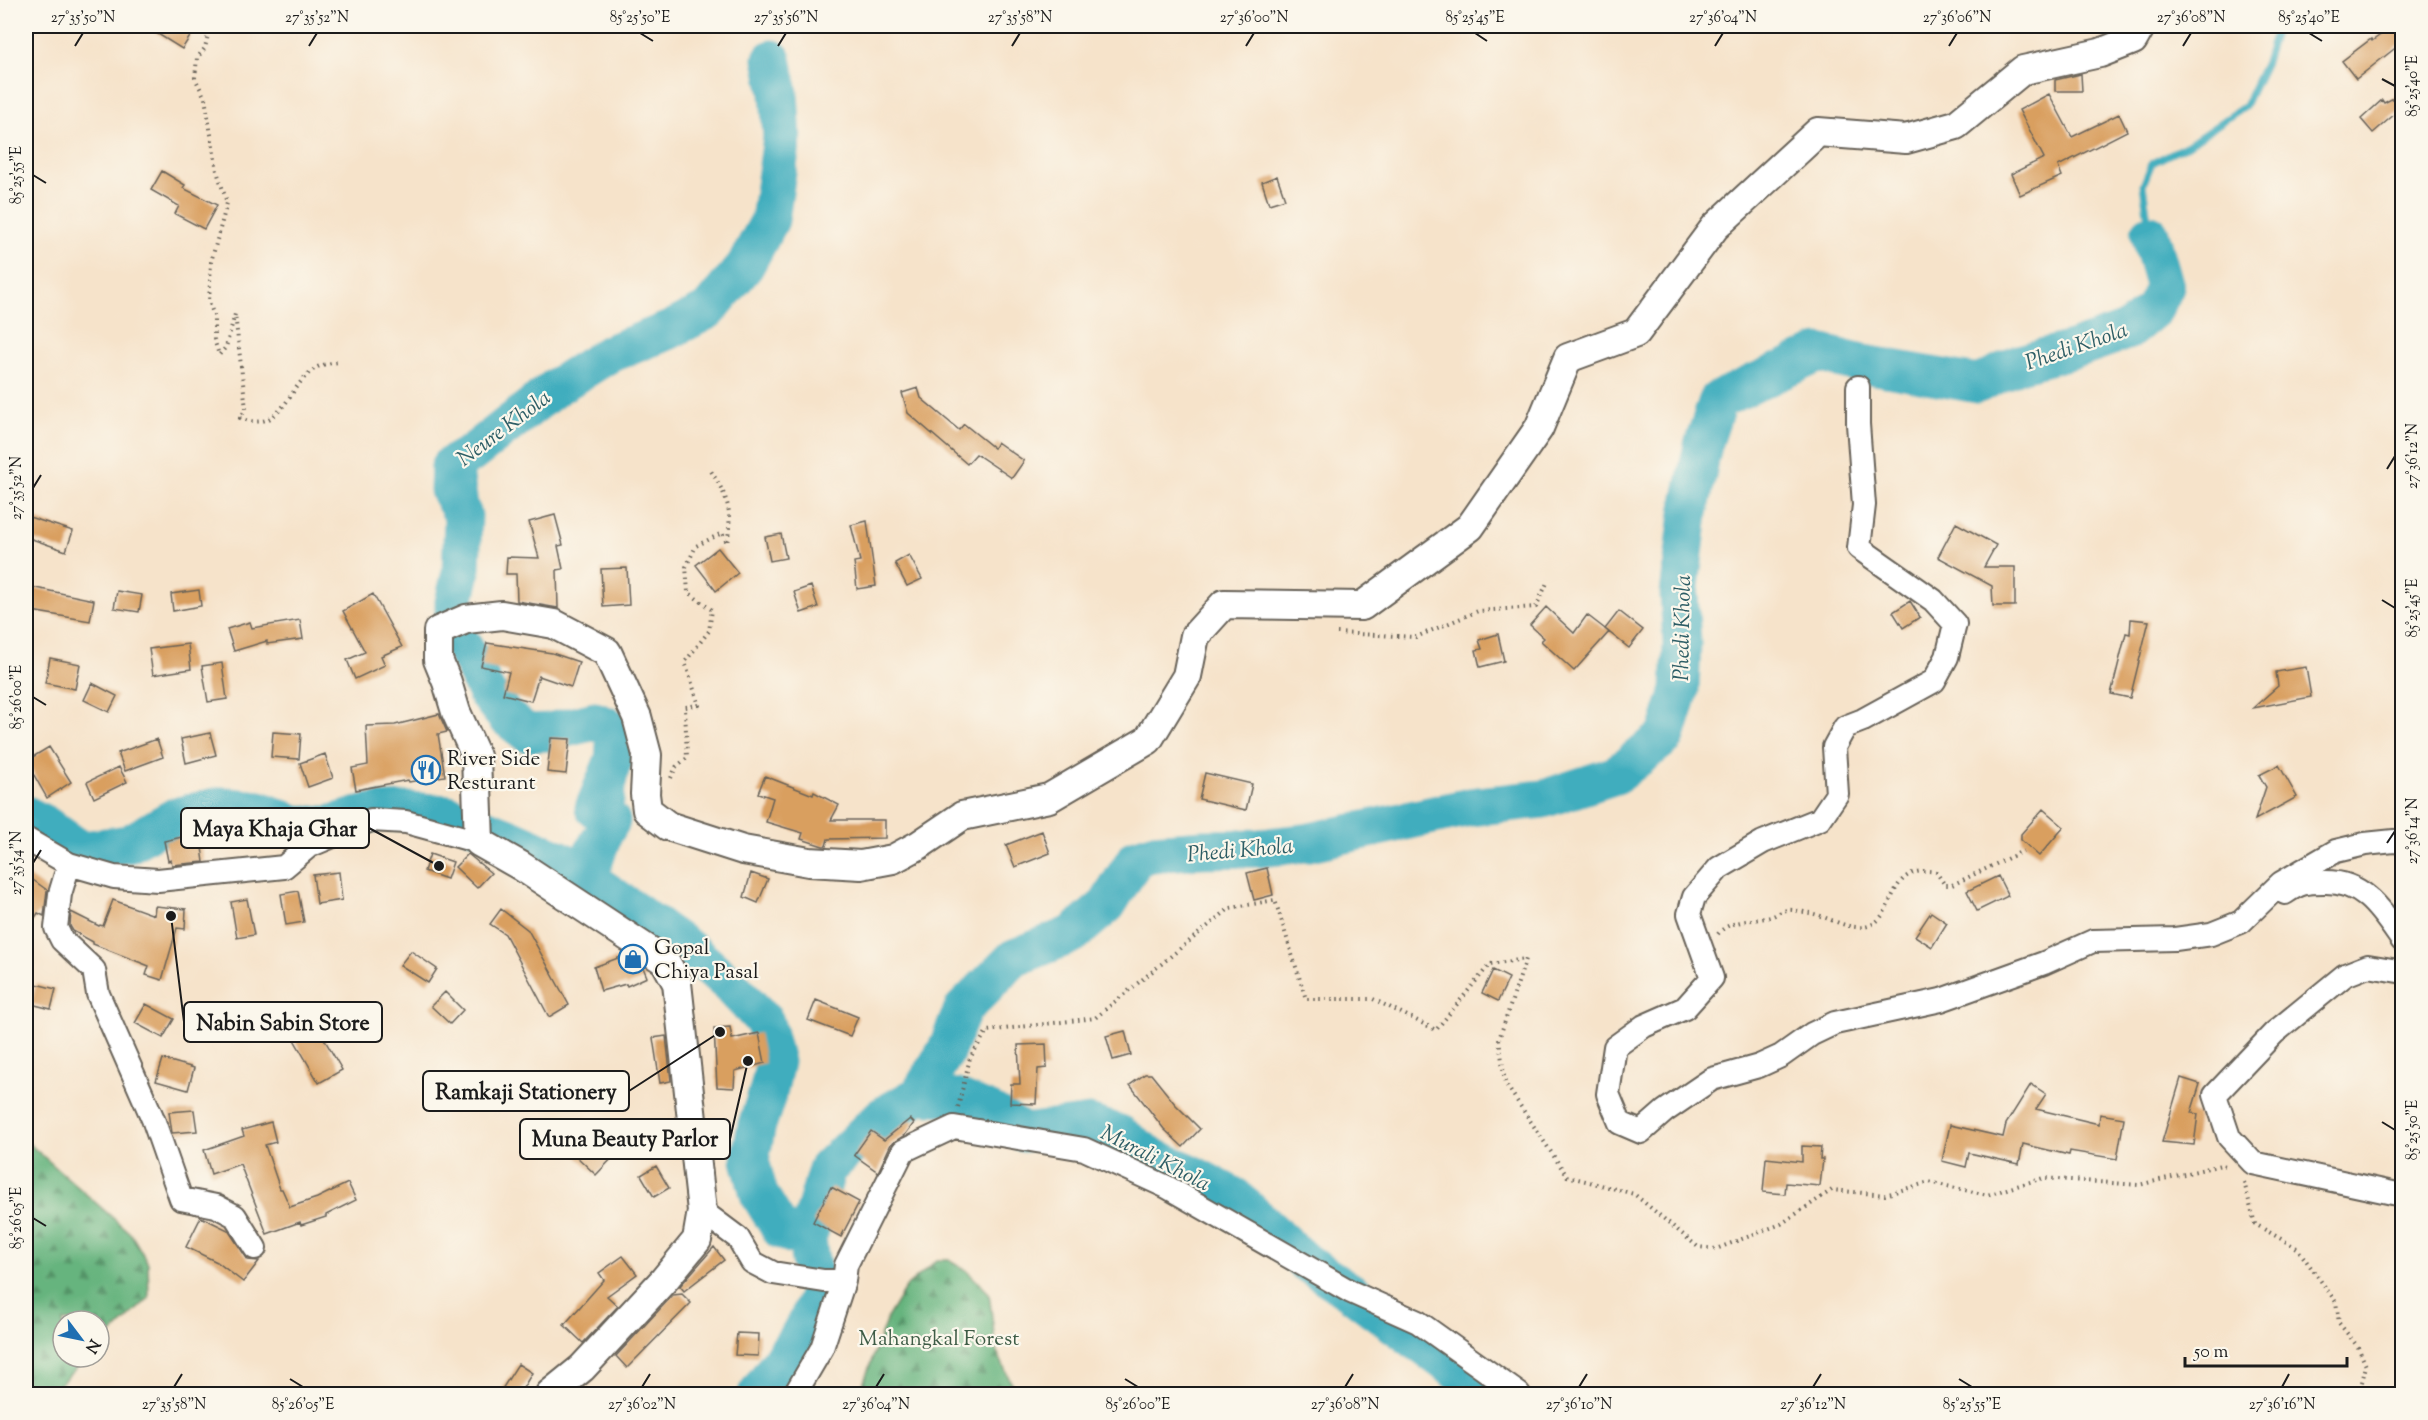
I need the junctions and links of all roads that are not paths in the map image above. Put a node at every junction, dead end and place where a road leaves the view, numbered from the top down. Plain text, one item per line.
1 (2141, 26) edge
2 (1858, 387) dead end
3 (26, 839) edge
4 (480, 842) junction
5 (2403, 842) edge
6 (69, 864) junction
7 (2241, 922) junction
8 (2403, 940) edge
9 (2403, 969) edge
10 (2403, 1195) edge
11 (702, 1211) junction
12 (255, 1248) dead end
13 (834, 1281) junction
14 (550, 1395) edge
15 (795, 1395) edge
16 (1519, 1395) edge

1 - 4 main road
2 - 7 street
3 - 6 street
4 - 6 street
4 - 11 main road
5 - 7 street
6 - 12 street
7 - 8 street
9 - 10 street
11 - 13 street
11 - 14 main road
13 - 15 street
13 - 16 street

